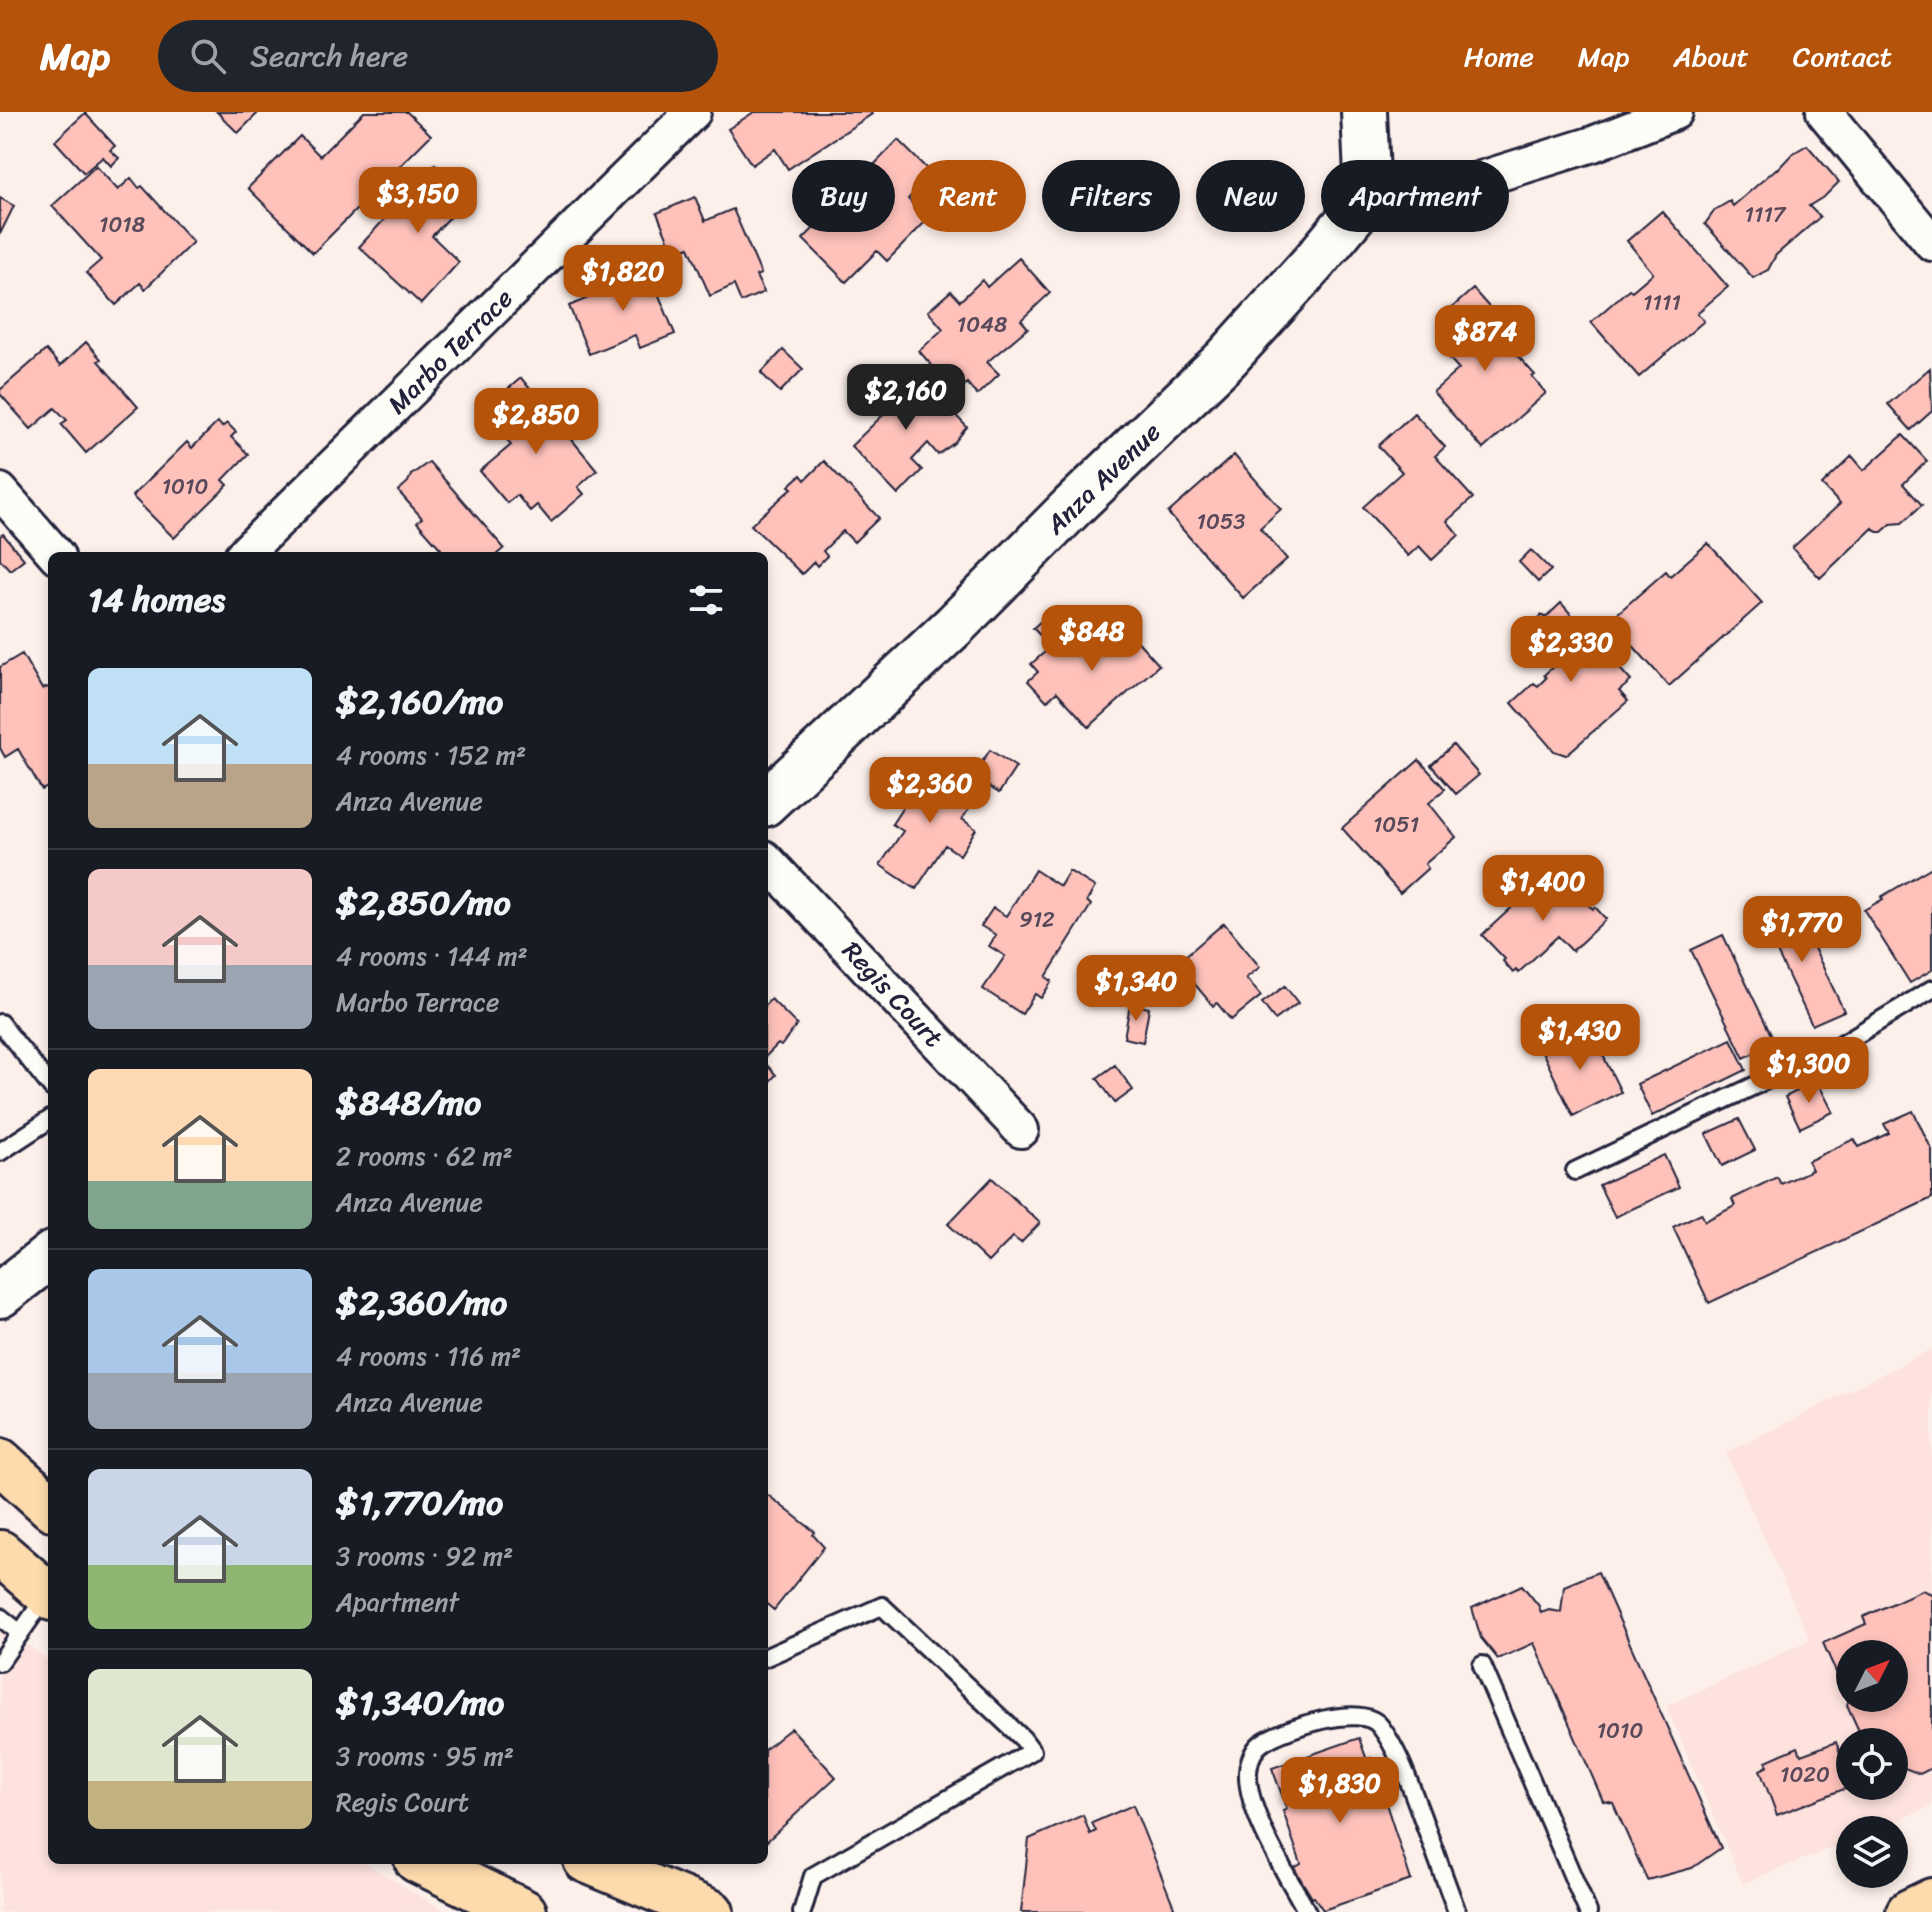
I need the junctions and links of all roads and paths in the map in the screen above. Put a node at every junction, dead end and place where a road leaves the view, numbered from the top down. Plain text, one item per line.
1 (693, 112) edge
2 (1364, 112) edge
3 (1675, 112) edge
4 (1824, 112) edge
5 (1366, 160) edge
6 (1509, 170) edge
7 (1339, 232) edge
8 (1932, 243) edge
9 (0, 491) edge
10 (53, 552) edge
11 (246, 552) edge
12 (768, 801) edge
13 (768, 862) edge
14 (1932, 989) edge
15 (0, 1023) edge
16 (48, 1083) edge
17 (48, 1121) edge
18 (1021, 1130) dead end
19 (0, 1152) edge
20 (1575, 1171) dead end
21 (48, 1257) edge
22 (0, 1295) edge
23 (0, 1461) edge
24 (48, 1504) edge
25 (0, 1553) edge
26 (48, 1594) edge
27 (48, 1598) edge
28 (0, 1617) edge
29 (20, 1633) junction
30 (768, 1656) edge
31 (0, 1662) edge
32 (1482, 1665) dead end
33 (425, 1864) edge
34 (596, 1864) edge
35 (1932, 1901) edge
36 (524, 1912) edge
37 (711, 1912) edge
38 (802, 1912) edge
39 (1307, 1912) edge
40 (1457, 1912) edge
41 (1588, 1912) edge
42 (1909, 1912) edge

1 - 11 street, Marbo Terrace
2 - 5 street
3 - 6 street
4 - 8 street
7 - 12 street, Anza Avenue
9 - 10 street
13 - 18 street, Regis Court
14 - 20 lane
15 - 16 lane
17 - 19 lane
21 - 22 street
23 - 24 main road
25 - 26 main road
27 - 29 lane
28 - 29 lane
29 - 31 lane
30 - 38 lane
32 - 41 lane
33 - 36 main road
34 - 37 main road
35 - 42 main road
39 - 40 lane

